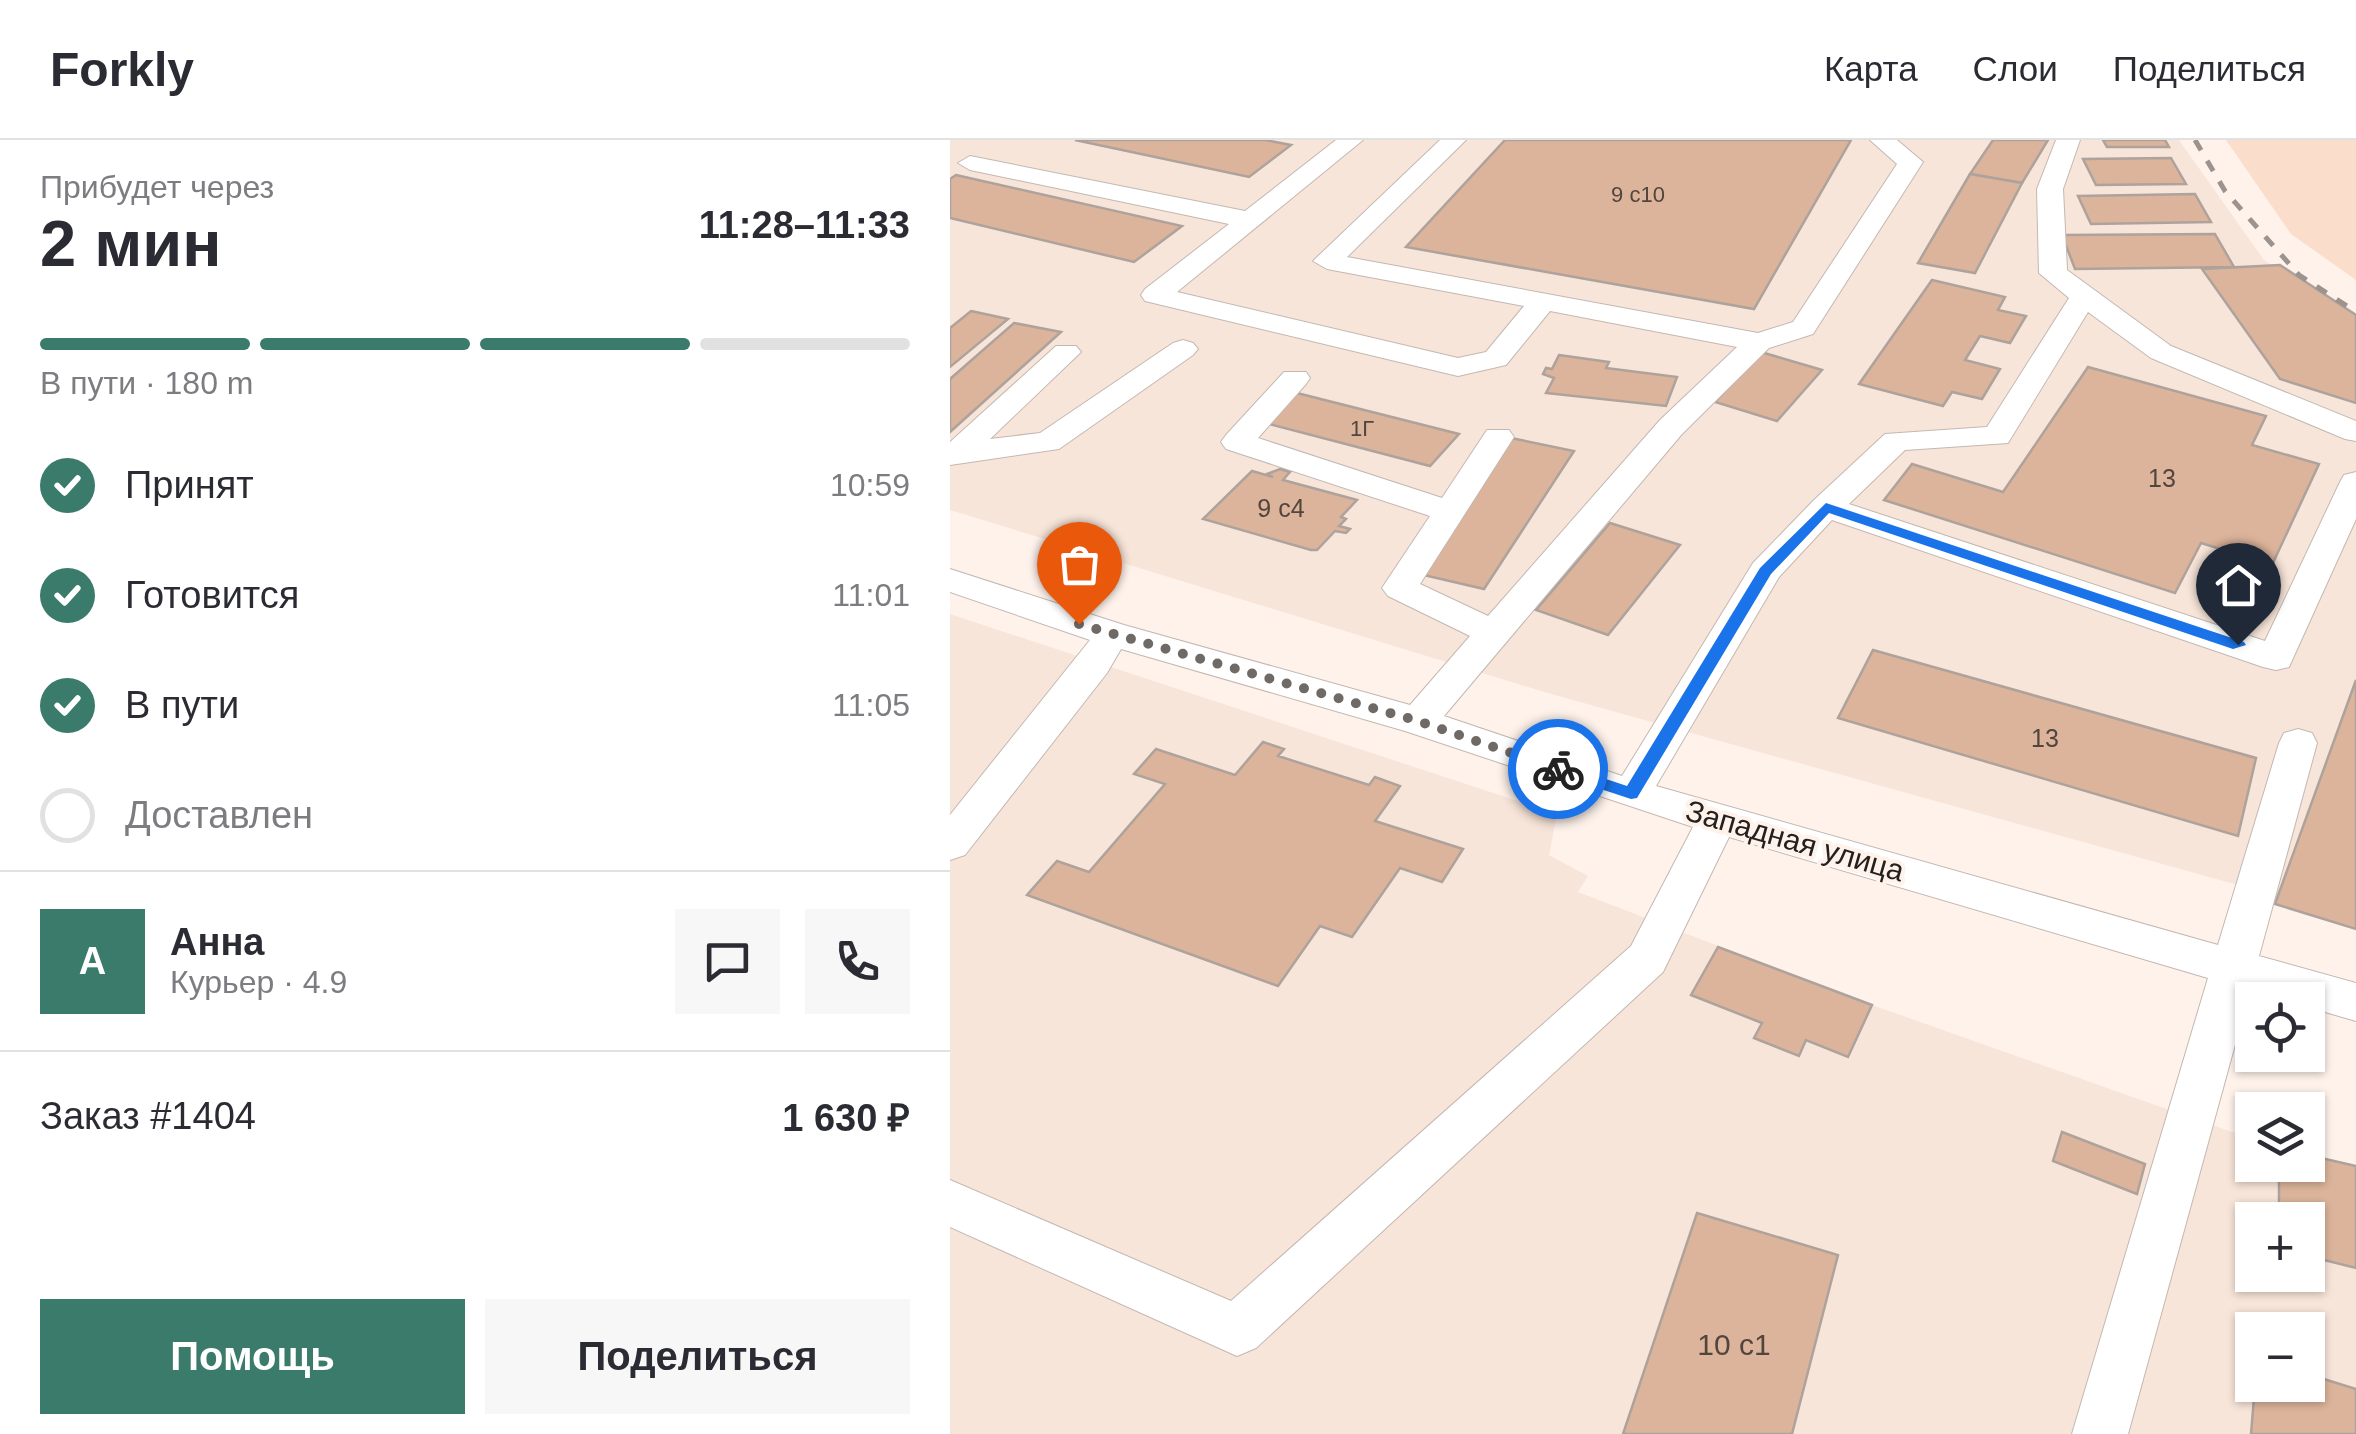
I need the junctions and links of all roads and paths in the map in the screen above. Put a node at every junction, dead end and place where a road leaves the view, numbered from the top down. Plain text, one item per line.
1 (1004, 140) edge
2 (1351, 140) edge
3 (1454, 140) edge
4 (1882, 140) edge
5 (2068, 140) edge
6 (960, 169) edge
7 (1250, 220) junction
8 (2084, 296) junction
9 (1542, 302) junction
10 (1760, 342) junction
11 (1184, 350) dead end
12 (1066, 352) dead end
13 (1295, 378) dead end
14 (2356, 432) edge
15 (1498, 436) dead end
16 (953, 455) edge
17 (2356, 482) edge
18 (1826, 507) junction
19 (1450, 511) junction
20 (950, 580) edge
21 (1494, 633) junction
22 (1111, 634) junction
23 (1418, 721) junction
24 (2298, 743) dead end
25 (1631, 794) junction
26 (1718, 819) junction
27 (950, 844) edge
28 (2233, 966) junction
29 (2356, 1002) edge
30 (950, 1203) edge
31 (2100, 1434) edge

1 - 6 street
2 - 7 street
3 - 9 street
4 - 10 street
5 - 8 street
6 - 7 street
7 - 9 street
8 - 14 street
8 - 18 street
9 - 10 street
10 - 21 street
11 - 16 street
12 - 16 street
13 - 19 street
15 - 19 street
17 - 18 street
18 - 25 street
19 - 21 street
20 - 22 street, Западная улица
21 - 23 street
22 - 23 street, Западная улица
22 - 27 street
23 - 25 street, Западная улица
24 - 28 street
25 - 26 street, Западная улица
26 - 28 street, Западная улица
26 - 30 street
28 - 29 street, Западная улица
28 - 31 street

